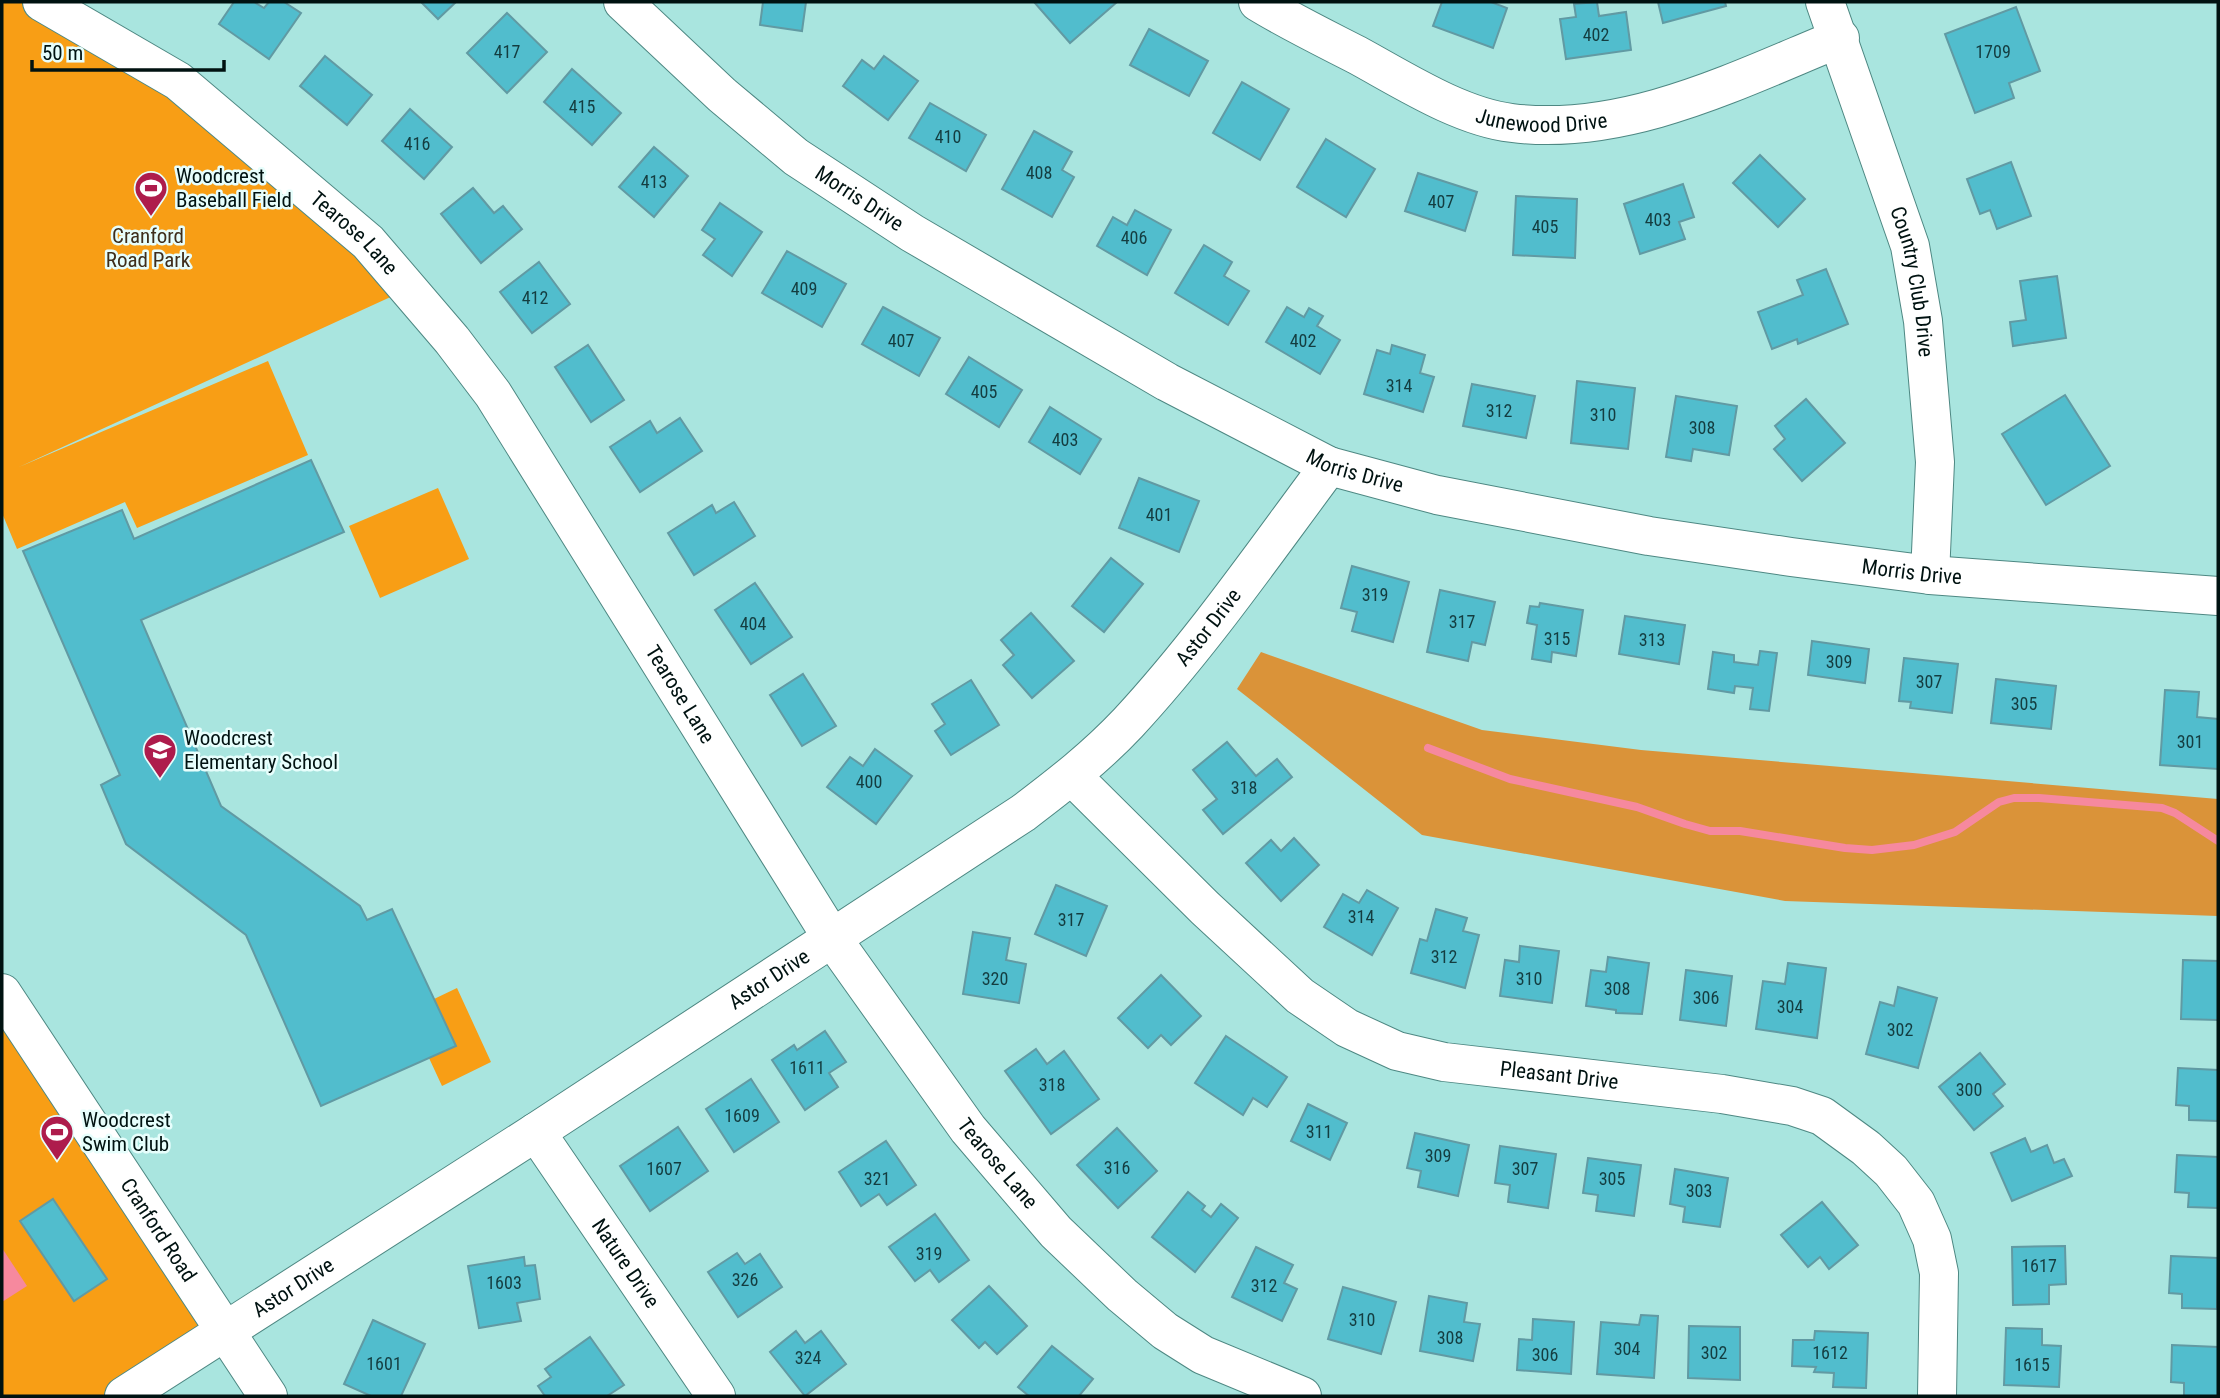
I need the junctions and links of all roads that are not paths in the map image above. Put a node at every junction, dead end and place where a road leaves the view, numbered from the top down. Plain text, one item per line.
1 (41, 2) edge
2 (1258, 2) edge
3 (1825, 2) edge
4 (628, 3) edge
5 (1840, 38) junction
6 (1329, 466) junction
7 (1930, 575) junction
8 (2218, 596) edge
9 (1072, 776) junction
10 (832, 938) junction
11 (2, 993) edge
12 (536, 1132) junction
13 (224, 1331) junction
14 (124, 1396) edge
15 (268, 1396) edge
16 (716, 1396) edge
17 (1302, 1396) edge
18 (1937, 1396) edge

1 - 10 street, Tearose Lane
2 - 5 street, Junewood Drive
3 - 5 street, Country Club Drive
4 - 6 street, Morris Drive
5 - 7 street, Country Club Drive
6 - 7 street, Morris Drive
6 - 9 street, Astor Drive
7 - 8 street, Morris Drive
9 - 10 street, Astor Drive
9 - 18 street, Pleasant Drive
10 - 12 street, Astor Drive
10 - 17 street, Tearose Lane
11 - 13 street, Cranford Road
12 - 13 street, Astor Drive
12 - 16 street, Nature Drive
13 - 14 street, Astor Drive
13 - 15 street, Cranford Road

